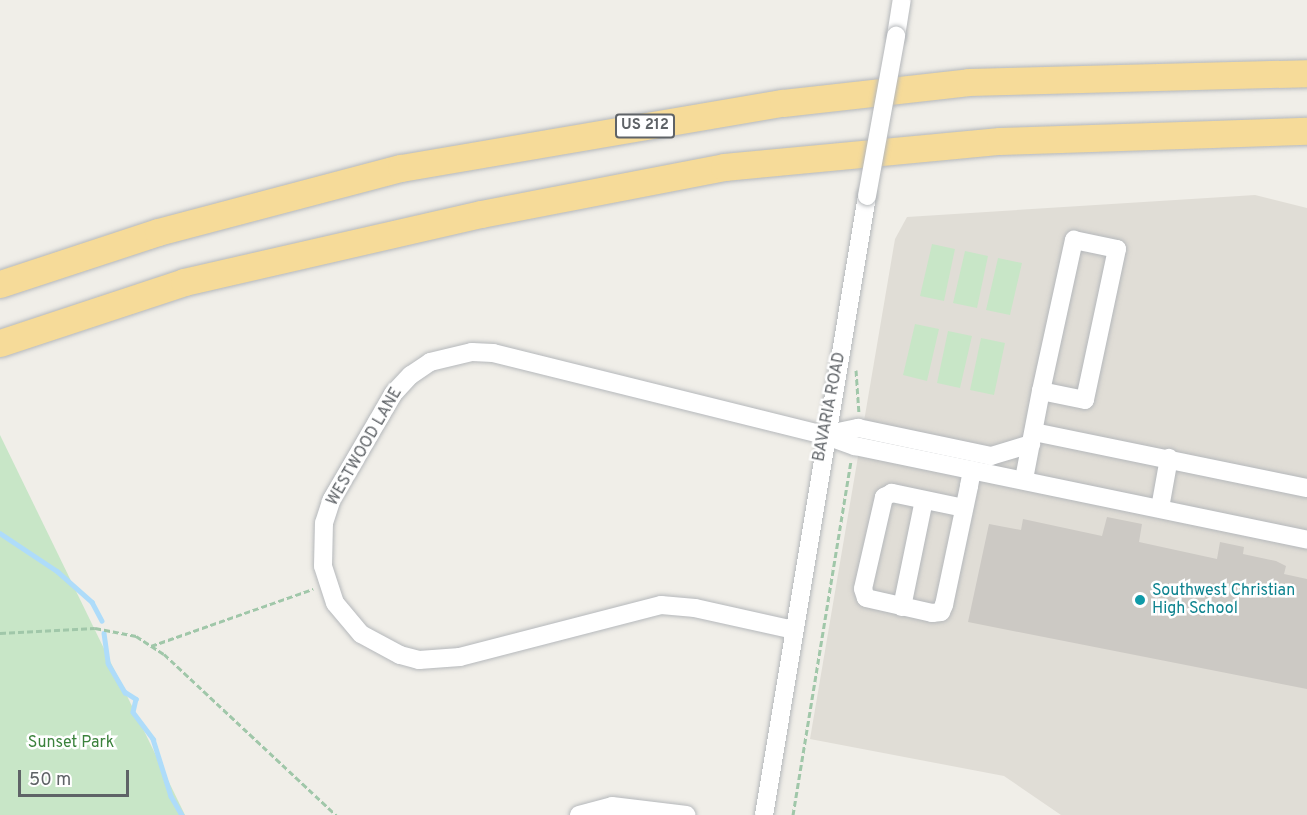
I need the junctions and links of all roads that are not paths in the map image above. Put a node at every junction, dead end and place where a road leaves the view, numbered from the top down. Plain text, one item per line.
1 (902, 0) edge
2 (1307, 73) edge
3 (1307, 131) edge
4 (0, 284) edge
5 (0, 343) edge
6 (1041, 391) junction
7 (824, 435) junction
8 (1033, 438) junction
9 (1169, 458) junction
10 (984, 466) junction
11 (1024, 479) junction
12 (1307, 488) edge
13 (924, 500) junction
14 (964, 508) junction
15 (1160, 508) junction
16 (1307, 540) edge
17 (902, 607) junction
18 (794, 630) junction
19 (579, 815) edge
20 (686, 815) edge
21 (764, 815) edge

1 - 7 street, BAVARIA ROAD, bridge
2 - 4 highway, US 212
3 - 5 highway
6 - 6 street
6 - 8 street
7 - 10 street
7 - 18 street, BAVARIA ROAD
7 - 18 street, WESTWOOD LANE
8 - 9 street
8 - 10 street
8 - 11 street
9 - 12 street
9 - 15 street
10 - 11 street
10 - 14 street
11 - 15 street
13 - 14 street
13 - 17 street
13 - 17 street
14 - 17 street
15 - 16 street
18 - 21 street, BAVARIA ROAD
19 - 20 street

